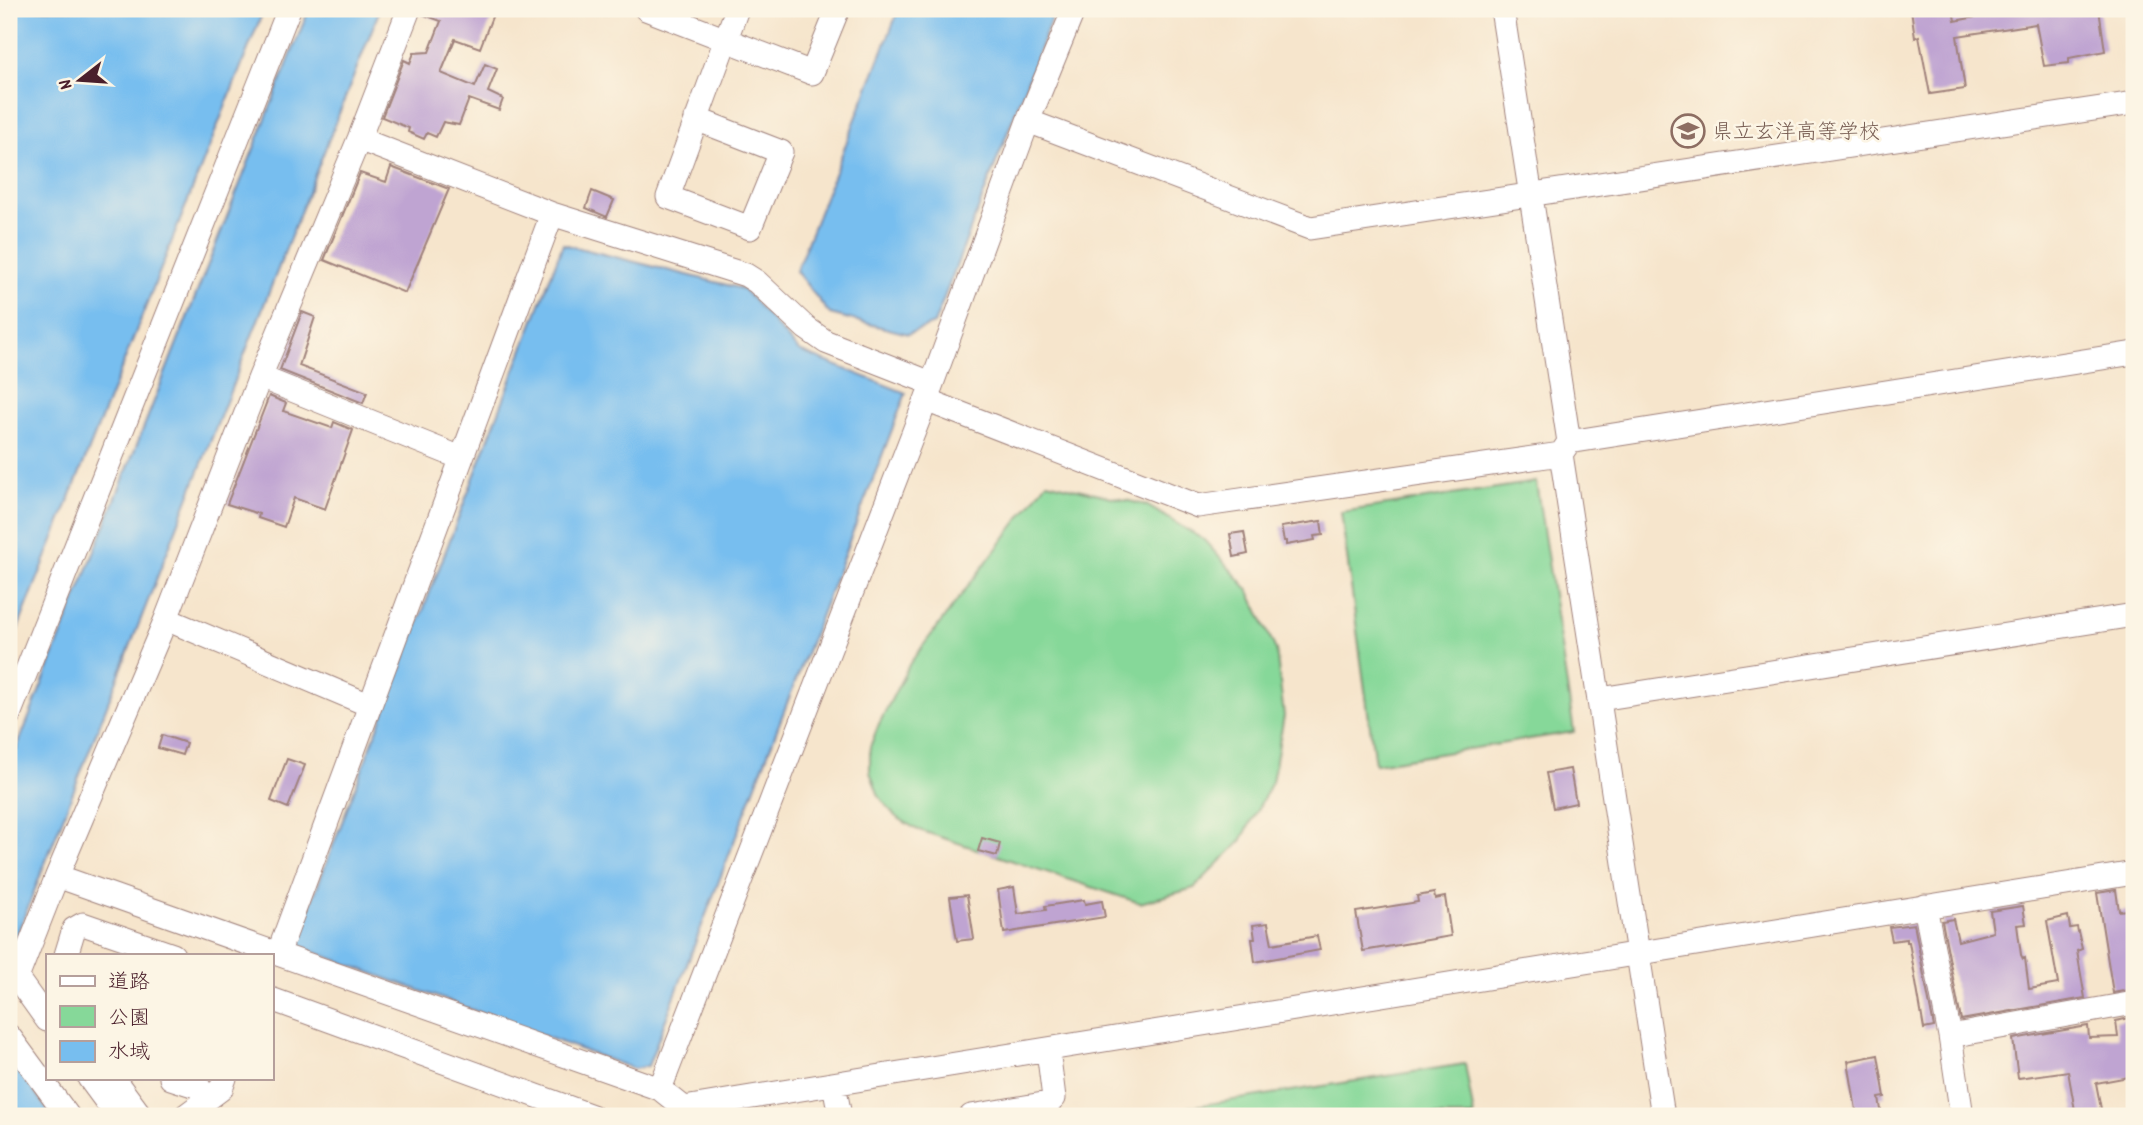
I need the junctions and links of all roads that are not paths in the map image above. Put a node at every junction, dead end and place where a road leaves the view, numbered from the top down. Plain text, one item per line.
1 (289, 9) edge
2 (409, 9) edge
3 (646, 9) edge
4 (737, 9) edge
5 (838, 9) edge
6 (1074, 9) edge
7 (1502, 9) edge
8 (726, 39) junction
9 (2134, 103) edge
10 (696, 119) junction
11 (1028, 121) junction
12 (359, 139) junction
13 (1531, 196) junction
14 (552, 214) junction
15 (2134, 352) edge
16 (260, 377) junction
17 (929, 391) junction
18 (1565, 448) junction
19 (461, 458) junction
20 (2134, 615) edge
21 (166, 619) junction
22 (1600, 699) junction
23 (369, 705) junction
24 (9, 715) edge
25 (2134, 873) edge
26 (57, 876) junction
27 (1925, 906) junction
28 (66, 954) edge
29 (170, 954) edge
30 (278, 954) junction
31 (1638, 954) junction
32 (273, 1000) edge
33 (2134, 1003) edge
34 (46, 1019) edge
35 (9, 1036) edge
36 (1950, 1037) junction
37 (1048, 1050) junction
38 (90, 1080) edge
39 (114, 1080) edge
40 (177, 1080) edge
41 (224, 1080) edge
42 (834, 1084) junction
43 (660, 1089) junction
44 (206, 1100) junction
45 (68, 1116) edge
46 (117, 1116) edge
47 (141, 1116) edge
48 (185, 1116) edge
49 (592, 1116) edge
50 (839, 1116) edge
51 (971, 1116) edge
52 (1663, 1116) edge
53 (1962, 1116) edge

1 - 24 street
2 - 12 street
3 - 8 street
4 - 8 street
5 - 8 street
6 - 11 street
7 - 13 street
8 - 10 street
9 - 13 street
10 - 10 street
11 - 13 street
11 - 17 street
12 - 14 street
12 - 16 street
13 - 18 street
14 - 17 street
14 - 19 street
15 - 18 street
16 - 19 street
16 - 21 street
17 - 18 street
17 - 43 street
18 - 22 street
19 - 23 street
20 - 22 street
21 - 23 street
21 - 26 street
22 - 31 street
23 - 30 street
25 - 27 street
26 - 30 street
26 - 34 street
27 - 31 street
27 - 36 street
28 - 29 street
30 - 43 street
31 - 37 street
31 - 52 street
32 - 49 street
33 - 36 street
35 - 45 street
36 - 53 street
37 - 42 street
37 - 51 street
38 - 46 street
39 - 47 street
40 - 44 street
41 - 44 street
42 - 43 street
42 - 50 street
44 - 48 street

